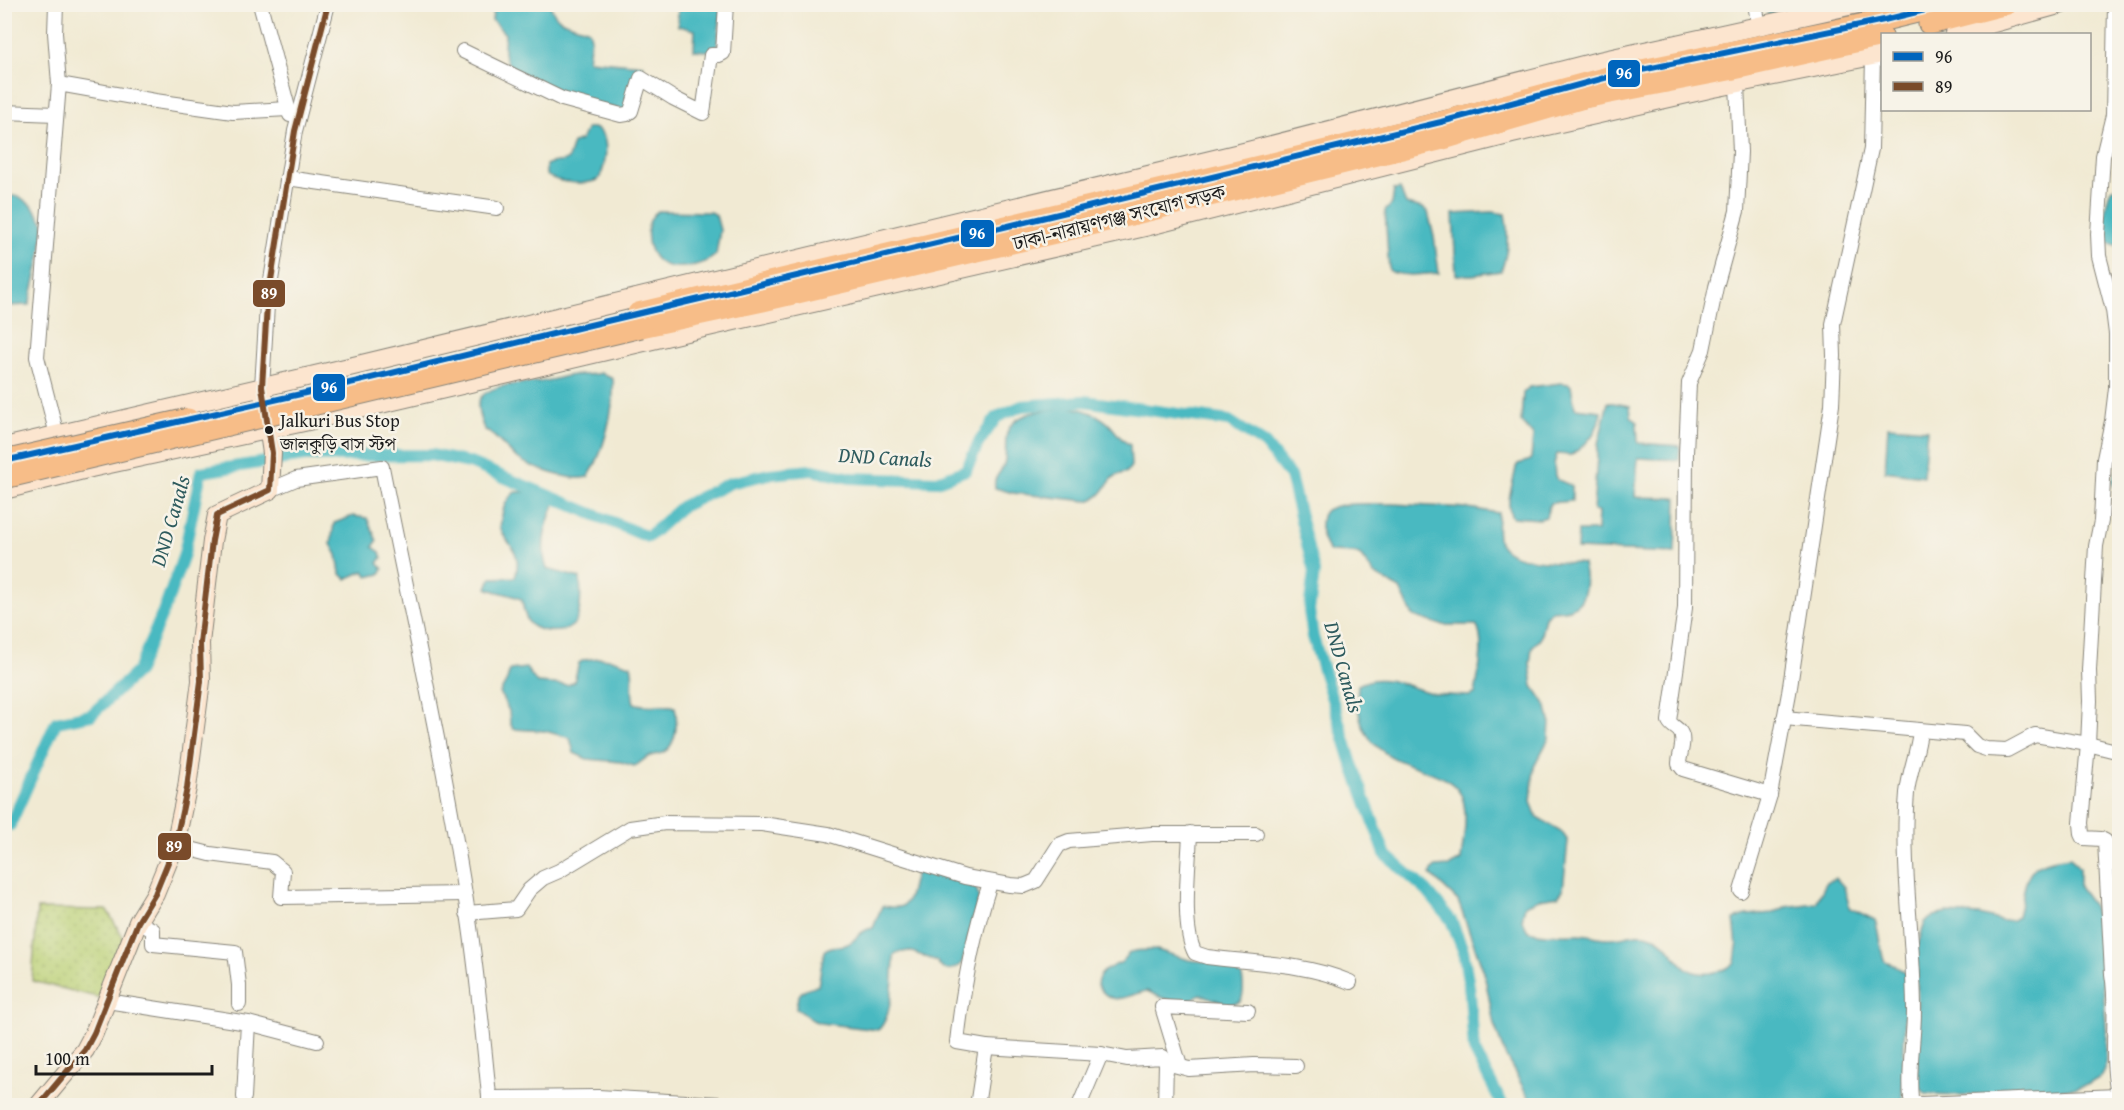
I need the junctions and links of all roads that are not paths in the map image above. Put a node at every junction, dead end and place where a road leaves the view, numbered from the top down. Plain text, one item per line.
1 (56, 4) edge
2 (260, 4) edge
3 (328, 4) edge
4 (726, 4) edge
5 (1755, 4) edge
6 (1858, 4) edge
7 (1950, 4) edge
8 (2007, 4) edge
9 (2062, 4) edge
10 (2115, 4) edge
11 (1759, 27) junction
12 (1891, 33) edge
13 (1958, 33) edge
14 (1881, 36) edge
15 (463, 51) dead end
16 (1878, 55) edge
17 (59, 84) junction
18 (1737, 84) junction
19 (288, 109) junction
20 (4, 112) edge
21 (56, 114) junction
22 (2116, 115) edge
23 (1380, 127) junction
24 (1511, 127) junction
25 (295, 131) junction
26 (287, 178) junction
27 (497, 208) dead end
28 (1011, 234) junction
29 (691, 308) junction
30 (640, 320) junction
31 (262, 387) junction
32 (269, 429) junction
33 (57, 435) junction
34 (4, 447) edge
35 (4, 461) edge
36 (4, 478) edge
37 (270, 484) junction
38 (4, 490) edge
39 (1784, 718) junction
40 (1920, 731) junction
41 (2088, 744) junction
42 (2120, 752) edge
43 (1770, 795) junction
44 (1190, 833) junction
45 (1256, 834) dead end
46 (175, 845) junction
47 (990, 883) junction
48 (1741, 891) dead end
49 (464, 894) junction
50 (468, 913) junction
51 (138, 922) junction
52 (1350, 982) dead end
53 (107, 1001) junction
54 (239, 1004) dead end
55 (1248, 1011) dead end
56 (248, 1023) junction
57 (317, 1041) dead end
58 (986, 1047) junction
59 (1101, 1054) junction
60 (1166, 1064) junction
61 (1180, 1066) junction
62 (1296, 1066) dead end
63 (244, 1097) dead end
64 (2119, 1098) edge
65 (490, 1102) edge
66 (38, 1106) edge
67 (756, 1106) edge
68 (977, 1106) edge
69 (1079, 1106) edge
70 (1165, 1106) edge

1 - 17 street
2 - 19 street
3 - 25 street
4 - 15 street
5 - 11 street
6 - 11 street
7 - 23 main road, ঢাকা-নারায়ণগঞ্জ সংযোগ সড়ক
8 - 12 main road
9 - 13 street
10 - 22 street
11 - 23 street
14 - 24 main road, ঢাকা-নারায়ণগঞ্জ সংযোগ সড়ক
16 - 18 street
16 - 39 street
17 - 19 street
17 - 21 street
18 - 24 street
18 - 43 street
19 - 25 street
20 - 21 street
21 - 33 street
22 - 41 street
23 - 28 main road, ঢাকা-নারায়ণগঞ্জ সংযোগ সড়ক
24 - 28 main road, ঢাকা-নারায়ণগঞ্জ সংযোগ সড়ক
25 - 26 street
26 - 27 street
26 - 31 street
28 - 29 main road, ঢাকা-নারায়ণগঞ্জ সংযোগ সড়ক
28 - 29 street
29 - 30 main road, ঢাকা-নারায়ণগঞ্জ সংযোগ সড়ক
29 - 31 street
29 - 32 street
30 - 35 main road, ঢাকা-নারায়ণগঞ্জ সংযোগ সড়ক, bridge
30 - 36 main road, ঢাকা-নারায়ণগঞ্জ সংযোগ সড়ক, bridge
31 - 32 street
31 - 33 street
32 - 37 street
32 - 38 street
33 - 34 street
37 - 46 street
37 - 49 street
39 - 40 street
39 - 43 street
40 - 41 street
40 - 64 street
41 - 42 street
41 - 64 street
43 - 48 street
44 - 45 street
44 - 47 street
44 - 52 street
46 - 49 street
46 - 51 street
47 - 50 street
47 - 58 street
49 - 50 street
50 - 65 street
51 - 53 street
51 - 54 street
53 - 56 street
53 - 66 street
55 - 61 street
56 - 57 street
56 - 63 street
58 - 59 street
58 - 68 street
59 - 60 street
59 - 69 street
60 - 61 street
60 - 70 street
61 - 62 street
65 - 67 street

